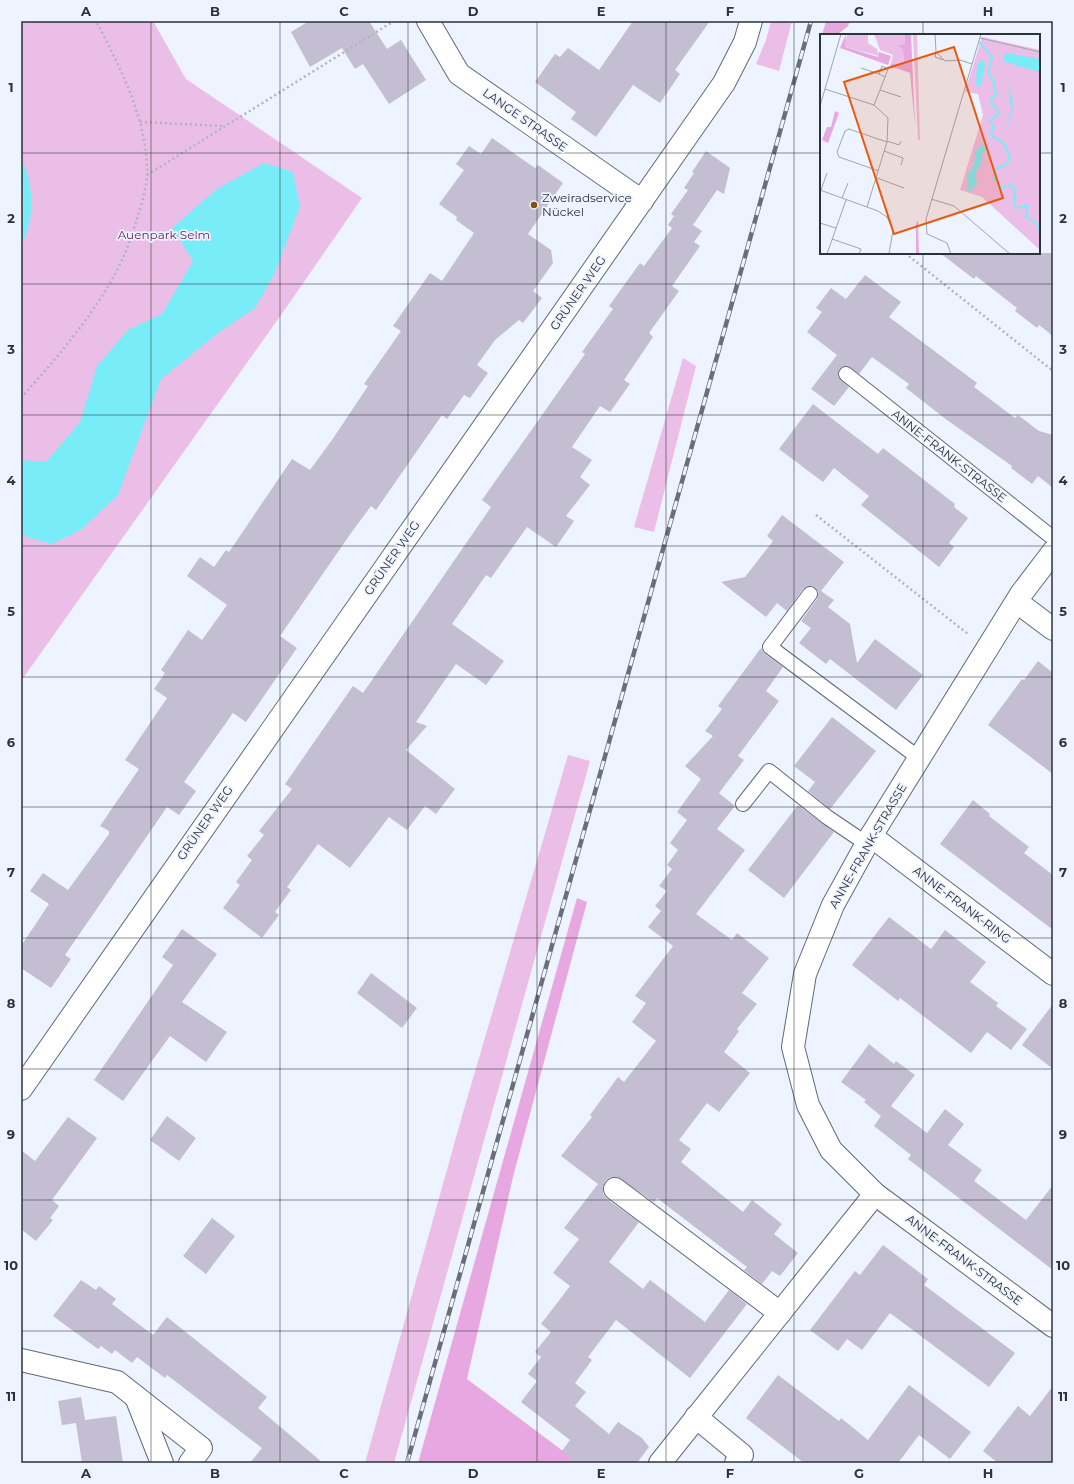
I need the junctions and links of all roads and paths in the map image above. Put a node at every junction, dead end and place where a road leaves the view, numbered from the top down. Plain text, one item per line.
1 (96, 21) edge
2 (394, 21) edge
3 (428, 21) edge
4 (751, 21) edge
5 (140, 122) junction
6 (223, 126) junction
7 (147, 175) junction
8 (642, 201) junction
9 (906, 254) edge
10 (1053, 371) edge
11 (846, 374) dead end
12 (21, 398) edge
13 (816, 515) dead end
14 (1053, 538) edge
15 (1053, 552) edge
16 (810, 594) dead end
17 (1017, 602) junction
18 (1053, 629) edge
19 (988, 649) junction
20 (919, 758) junction
21 (743, 804) dead end
22 (869, 840) junction
23 (1053, 974) edge
24 (21, 1089) edge
25 (615, 1189) dead end
26 (875, 1194) junction
27 (780, 1313) junction
28 (1053, 1326) edge
29 (21, 1360) edge
30 (136, 1397) junction
31 (696, 1418) junction
32 (744, 1460) edge
33 (162, 1463) edge
34 (190, 1463) edge
35 (660, 1463) edge

1 - 5 path
2 - 6 path
3 - 8 street, LANGE STRASSE
4 - 8 street, GRÜNER WEG
5 - 6 path
5 - 7 path
6 - 7 path
7 - 12 path
8 - 24 street, GRÜNER WEG
9 - 10 path
11 - 14 lane, ANNE-FRANK-STRASSE
13 - 19 path
15 - 17 street, ANNE-FRANK-STRASSE
16 - 20 lane
17 - 18 street
17 - 19 street, ANNE-FRANK-STRASSE
19 - 20 street, ANNE-FRANK-STRASSE
20 - 22 street, ANNE-FRANK-STRASSE
21 - 22 lane
22 - 23 street, ANNE-FRANK-RING
22 - 26 street, ANNE-FRANK-STRASSE
25 - 27 street
26 - 27 street
26 - 28 street, ANNE-FRANK-STRASSE
27 - 31 street
29 - 30 street
30 - 33 street
30 - 34 street
31 - 32 street
31 - 35 street

